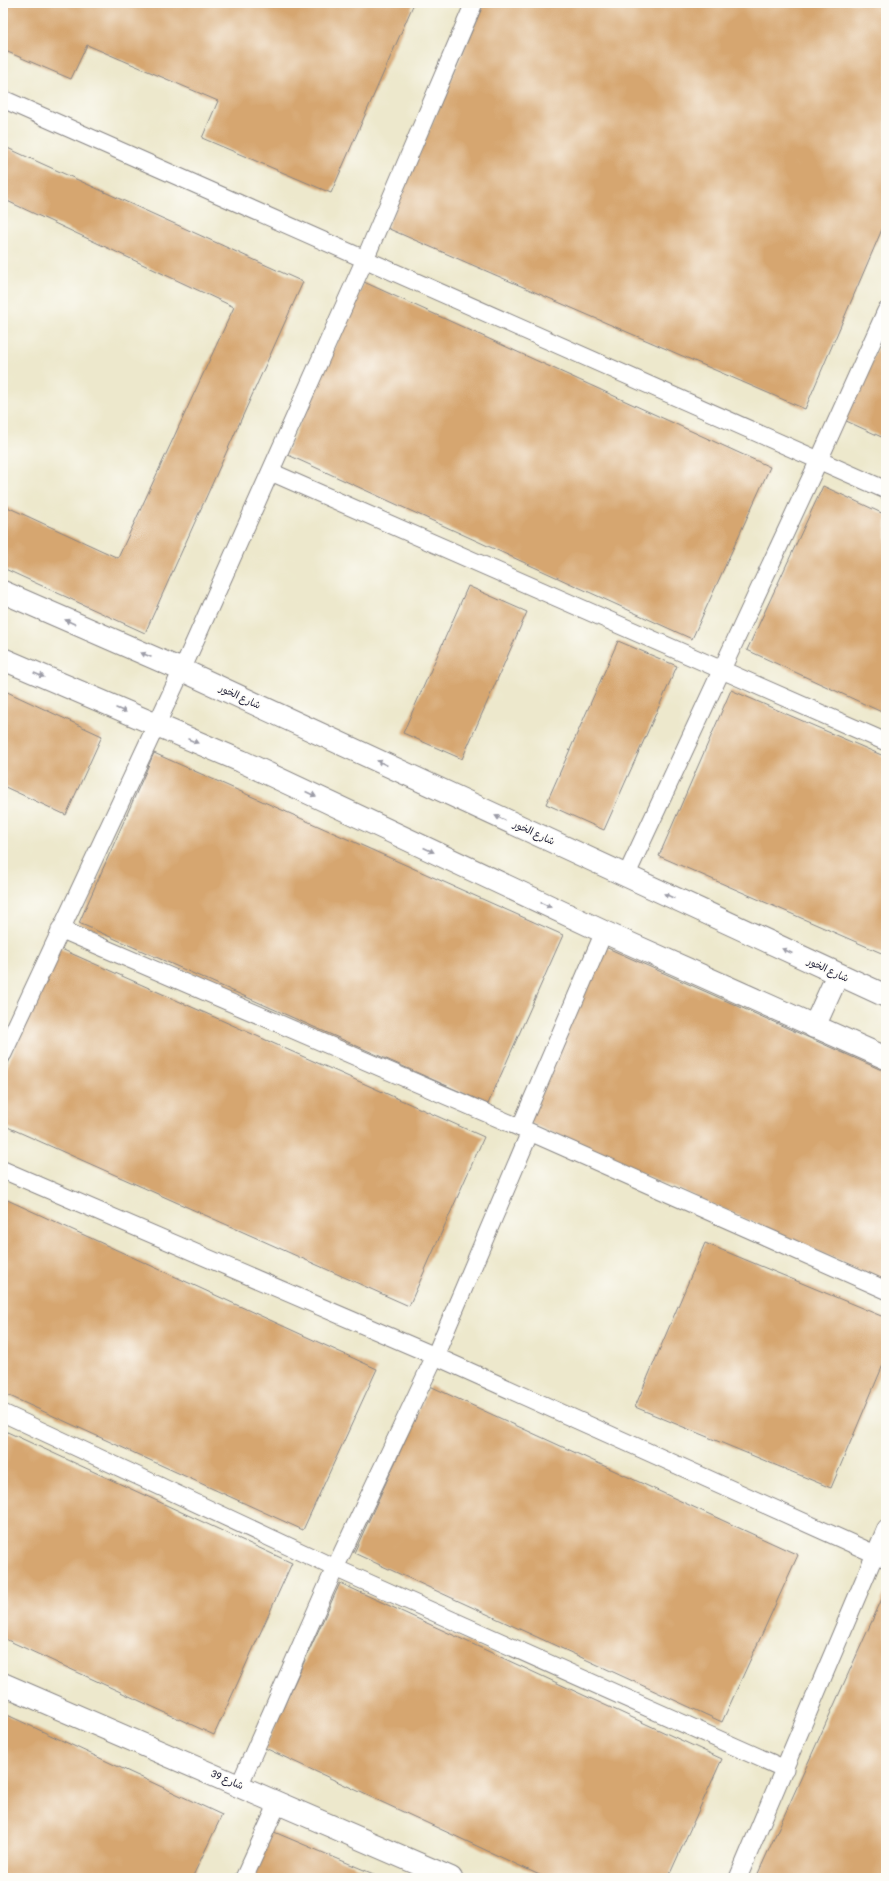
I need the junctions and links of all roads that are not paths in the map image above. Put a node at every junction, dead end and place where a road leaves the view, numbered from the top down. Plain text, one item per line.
1 (474, 3) edge
2 (3, 99) edge
3 (365, 259) junction
4 (886, 311) edge
5 (819, 460) junction
6 (271, 472) junction
7 (886, 490) edge
8 (3, 592) edge
9 (3, 659) edge
10 (723, 669) junction
11 (182, 670) junction
12 (157, 725) junction
13 (886, 742) edge
14 (626, 876) junction
15 (60, 929) junction
16 (604, 932) junction
17 (838, 974) junction
18 (886, 996) edge
19 (814, 1027) junction
20 (3, 1054) edge
21 (886, 1058) edge
22 (525, 1130) junction
23 (3, 1170) edge
24 (886, 1290) edge
25 (435, 1356) junction
26 (3, 1413) edge
27 (886, 1528) edge
28 (880, 1556) edge
29 (335, 1568) junction
30 (3, 1684) edge
31 (785, 1769) junction
32 (239, 1786) junction
33 (278, 1803) junction
34 (244, 1878) edge
35 (451, 1878) edge
36 (738, 1878) edge

1 - 3 lane
2 - 3 lane
3 - 5 lane
3 - 6 lane
4 - 5 lane
5 - 7 lane
5 - 10 lane
6 - 10 lane
6 - 11 lane
11 -> 8 street, شارع الخور
9 -> 12 street
10 - 13 lane
10 - 14 lane
11 - 12 lane
14 -> 11 street, شارع الخور
12 - 15 lane
12 -> 16 street
17 -> 14 street, شارع الخور
15 - 20 lane
15 - 22 lane
16 - 19 street
16 - 22 lane
17 - 18 street, شارع الخور
17 - 19 street
19 - 21 street
22 - 24 lane
22 - 25 lane
23 - 25 lane
25 - 28 lane
25 - 29 lane
26 - 29 lane
27 - 28 lane
28 - 31 lane
29 - 31 lane
29 - 32 lane
30 - 32 street, شارع 39
31 - 36 lane
32 - 33 street, شارع 39
33 - 34 lane
33 - 35 street, شارع 39

